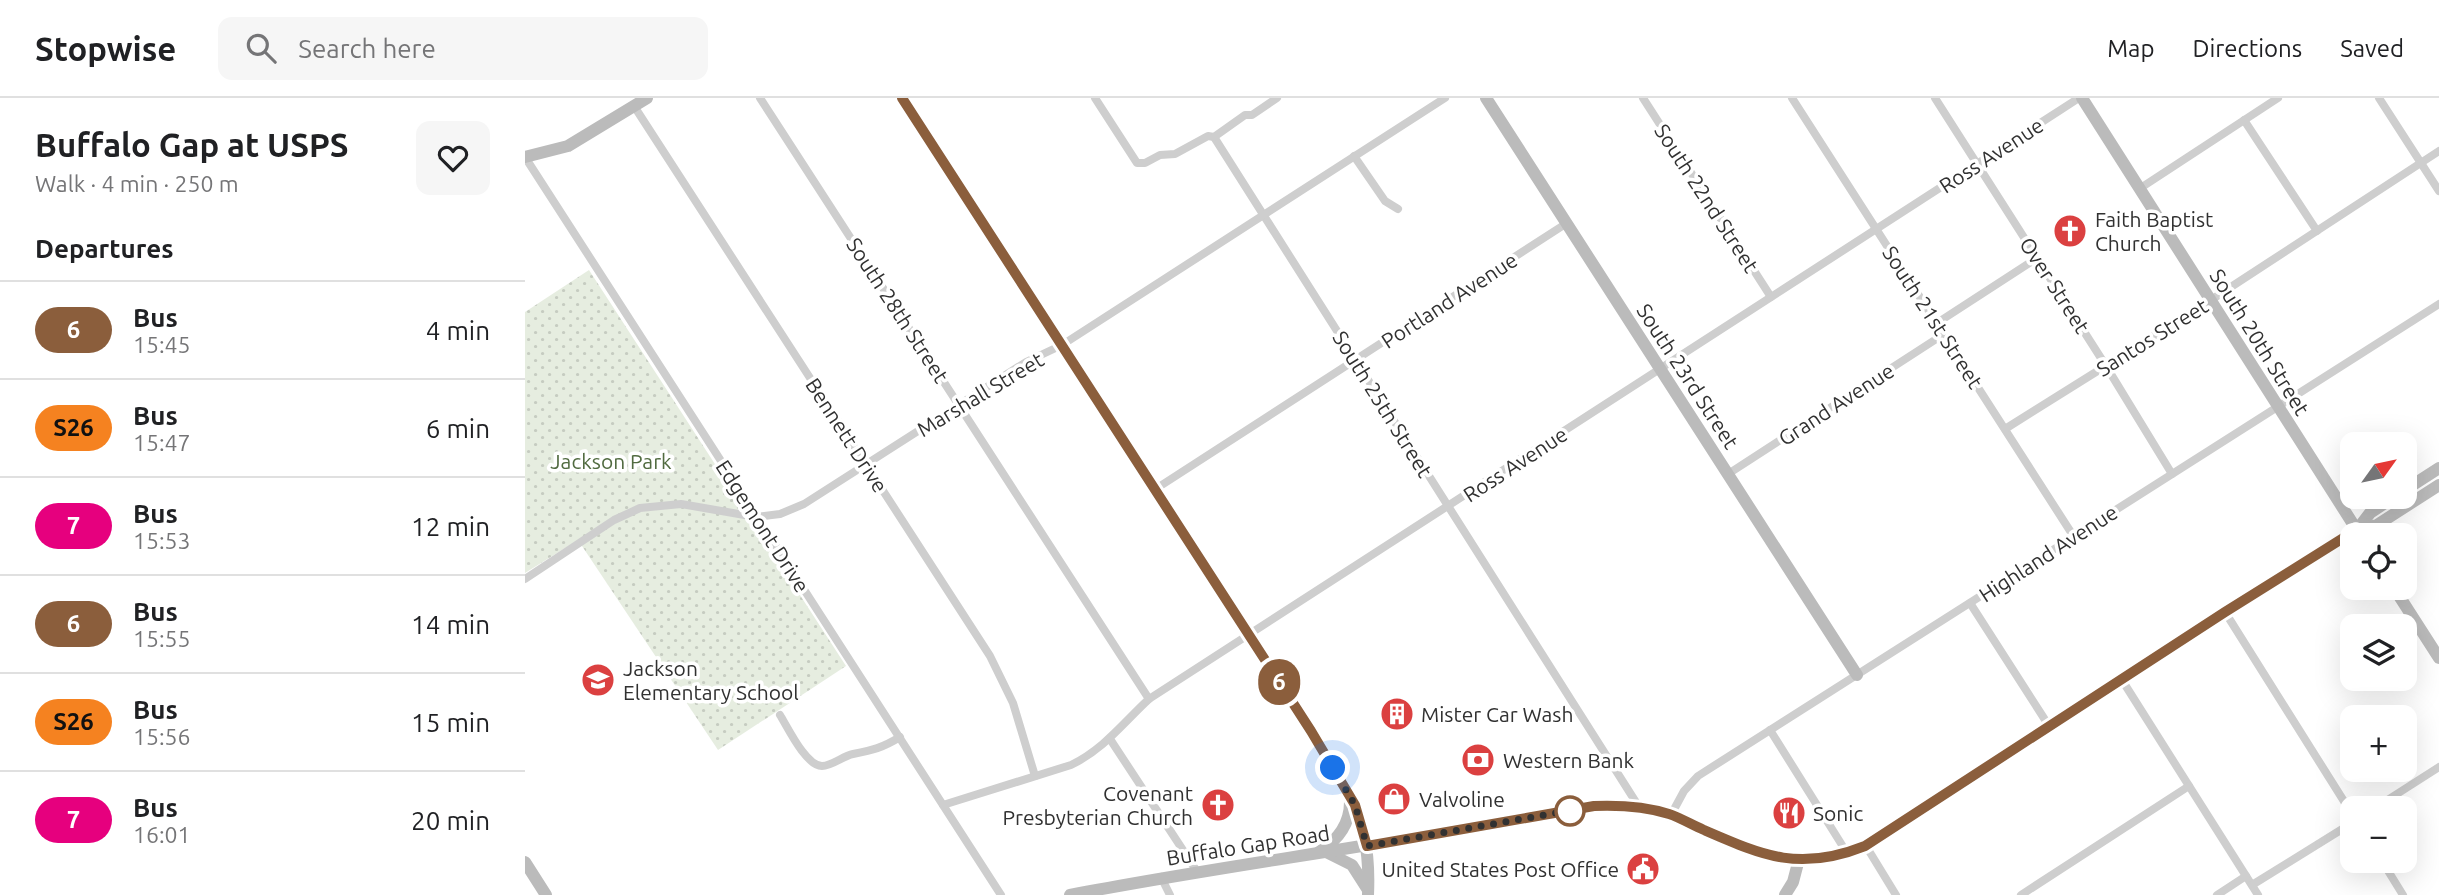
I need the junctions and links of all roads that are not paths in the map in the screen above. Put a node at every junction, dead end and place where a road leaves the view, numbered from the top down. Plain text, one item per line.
1 (647, 98) edge
2 (760, 98) edge
3 (902, 98) edge
4 (1095, 98) edge
5 (1277, 98) edge
6 (1445, 98) edge
7 (1486, 98) edge
8 (1643, 98) edge
9 (1793, 98) edge
10 (1935, 98) edge
11 (2081, 98) edge
12 (2278, 98) edge
13 (2379, 98) edge
14 (634, 106) junction
15 (2244, 120) junction
16 (1214, 137) junction
17 (2439, 151) edge
18 (1354, 156) junction
19 (525, 157) edge
20 (2421, 163) junction
21 (1977, 164) junction
22 (2139, 189) junction
23 (2439, 191) edge
24 (1398, 209) dead end
25 (1265, 215) junction
26 (1567, 223) junction
27 (1877, 230) junction
28 (2318, 231) junction
29 (2037, 258) junction
30 (1771, 297) junction
31 (2211, 300) junction
32 (2439, 304) edge
33 (1937, 323) junction
34 (1944, 334) junction
35 (1062, 345) junction
36 (1355, 361) junction
37 (2106, 366) junction
38 (1661, 370) junction
39 (960, 405) junction
40 (2278, 407) junction
41 (2005, 429) junction
42 (866, 465) junction
43 (2439, 468) edge
44 (1728, 474) junction
45 (2172, 474) junction
46 (2417, 482) edge
47 (2439, 485) edge
48 (1154, 489) junction
49 (1449, 507) junction
50 (2376, 509) edge
51 (756, 517) junction
52 (2352, 523) edge
53 (2364, 523) edge
54 (2380, 523) edge
55 (2074, 537) junction
56 (2340, 544) edge
57 (525, 579) edge
58 (2402, 600) edge
59 (1970, 603) junction
60 (2225, 612) junction
61 (1248, 635) junction
62 (2439, 658) edge
63 (1857, 675) junction
64 (2122, 680) junction
65 (1149, 699) junction
66 (781, 715) dead end
67 (2049, 726) junction
68 (1770, 730) junction
69 (900, 737) junction
70 (1110, 738) junction
71 (2439, 767) edge
72 (1035, 776) junction
73 (2189, 786) junction
74 (1349, 794) junction
75 (2341, 796) edge
76 (2394, 796) edge
77 (943, 806) junction
78 (1639, 807) junction
79 (1671, 815) junction
80 (2340, 830) edge
81 (1367, 846) junction
82 (1865, 846) junction
83 (1321, 853) junction
84 (1847, 853) junction
85 (1799, 859) junction
86 (525, 862) edge
87 (1198, 873) junction
88 (2389, 873) edge
89 (2246, 876) junction
90 (1161, 877) junction
91 (2252, 885) junction
92 (1368, 892) edge
93 (1168, 894) edge
94 (546, 895) edge
95 (1001, 895) edge
96 (1070, 895) edge
97 (1785, 895) edge
98 (1896, 895) edge
99 (2021, 895) edge
100 (2217, 895) edge
101 (2258, 895) edge
102 (2403, 895) edge

1 - 14 main road
2 - 39 street, South 28th Street
3 - 35 main road
4 - 16 street
5 - 16 street
6 - 18 street, Marshall Street
7 - 26 main road, South 23rd Street
8 - 30 street, South 22nd Street
9 - 27 street, South 21st Street
10 - 21 street, Over Street
11 - 21 street, Ross Avenue
11 - 22 main road, South 20th Street
12 - 15 street
13 - 20 street
14 - 19 main road
14 - 42 street, Bennett Drive
15 - 22 street
15 - 28 street
16 - 25 street, South 25th Street
17 - 20 street, Santos Street
18 - 24 street
18 - 25 street, Marshall Street
19 - 51 street, Edgemont Drive
20 - 23 street
20 - 28 street, Santos Street
21 - 27 street, Ross Avenue
21 - 29 street, Over Street
22 - 31 main road, South 20th Street
25 - 35 street, Marshall Street
25 - 36 street, South 25th Street
26 - 36 street, Portland Avenue
26 - 38 main road, South 23rd Street
27 - 30 street, Ross Avenue
27 - 33 street, South 21st Street
28 - 31 street, Santos Street
29 - 33 street
29 - 37 street, Over Street
30 - 38 street, Ross Avenue
31 - 37 street, Santos Street
31 - 40 main road, South 20th Street
32 - 40 street, Highland Avenue
33 - 34 street, South 21st Street
34 - 41 street, South 21st Street
34 - 44 street, Grand Avenue
35 - 39 street, Marshall Street
35 - 48 main road
36 - 48 street, Portland Avenue
36 - 49 street, South 25th Street
37 - 41 street, Santos Street
37 - 45 street, Over Street
38 - 44 main road, South 23rd Street
38 - 49 street, Ross Avenue
39 - 42 street, Marshall Street
39 - 65 street, South 28th Street
40 - 45 street, Highland Avenue
40 - 52 main road, South 20th Street
41 - 55 street, South 21st Street
42 - 51 street, Marshall Street
42 - 72 street, Bennett Drive
43 - 46 main road
44 - 63 main road, South 23rd Street
45 - 55 street, Highland Avenue
47 - 54 main road
48 - 61 main road
49 - 61 street, Ross Avenue
49 - 78 street, South 25th Street
50 - 53 main road
51 - 57 street, Marshall Street
51 - 69 street, Edgemont Drive
55 - 59 street, Highland Avenue
56 - 60 main road, Buffalo Gap Road
58 - 62 main road
59 - 63 street, Highland Avenue
59 - 67 street
60 - 64 main road, Buffalo Gap Road
60 - 75 street
61 - 65 street, Ross Avenue
61 - 74 main road
63 - 68 street, Highland Avenue
64 - 67 main road, Buffalo Gap Road
64 - 73 street
65 - 70 street, Ross Avenue
66 - 69 street
67 - 82 main road, Buffalo Gap Road
68 - 79 street, Highland Avenue
68 - 84 street
69 - 77 street, Edgemont Drive
70 - 72 street, Ross Avenue
70 - 87 street
71 - 76 street
72 - 77 street, Ross Avenue
73 - 89 street
73 - 99 street
74 - 81 main road
74 - 83 main road
77 - 95 street, Edgemont Drive
78 - 79 main road, Buffalo Gap Road
78 - 81 main road, Buffalo Gap Road
79 - 85 main road, Buffalo Gap Road
80 - 91 street
81 - 83 main road, Buffalo Gap Road
81 - 92 main road
82 - 84 main road, Buffalo Gap Road
82 - 98 street
83 - 87 main road, Buffalo Gap Road
83 - 92 main road
84 - 85 main road, Buffalo Gap Road
85 - 97 main road
86 - 94 main road
87 - 90 main road, Buffalo Gap Road
88 - 102 street
89 - 91 street
89 - 100 street
90 - 93 street
90 - 96 main road, Buffalo Gap Road
91 - 101 street

